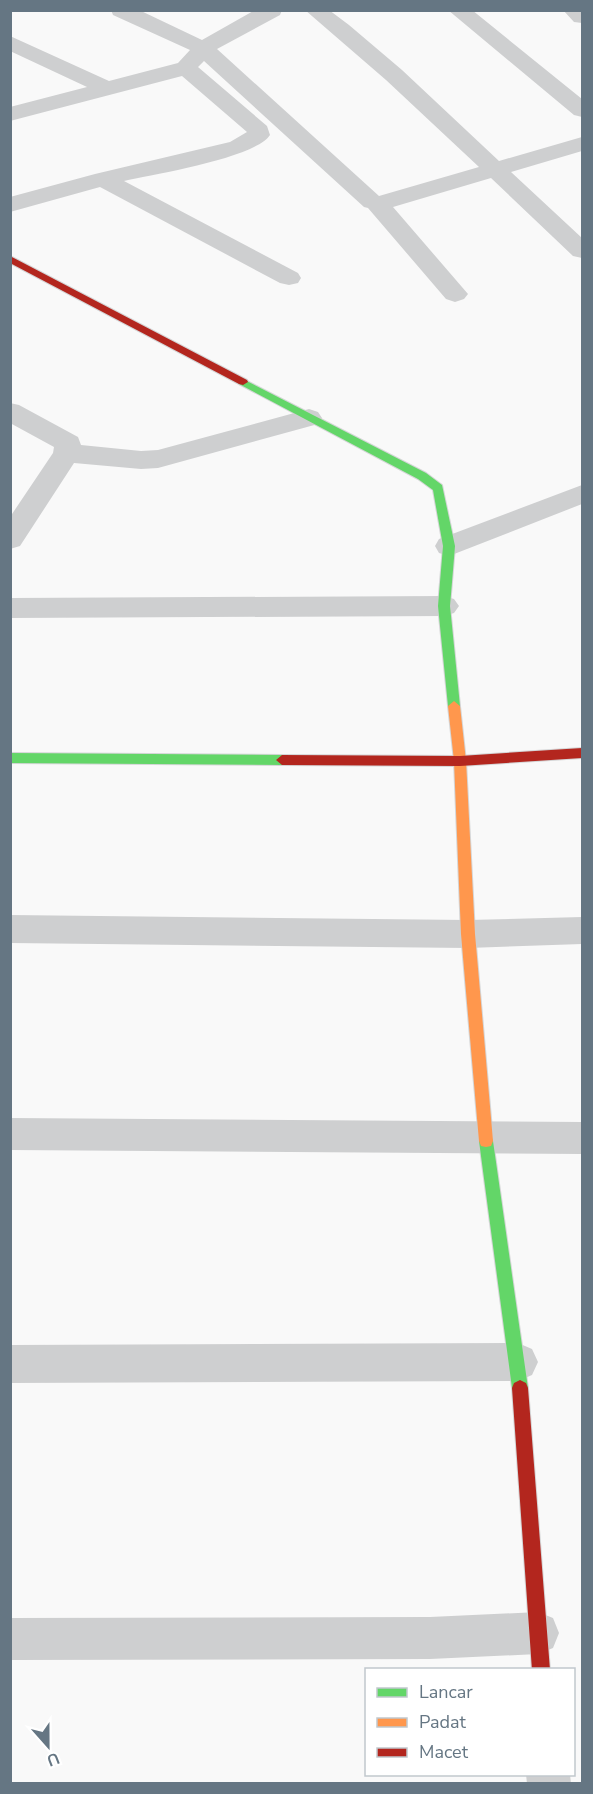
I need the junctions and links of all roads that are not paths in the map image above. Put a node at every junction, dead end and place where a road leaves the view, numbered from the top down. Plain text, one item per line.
1 (121, 10) edge
2 (272, 10) edge
3 (315, 10) edge
4 (458, 10) edge
5 (573, 10) edge
6 (582, 17) edge
7 (10, 42) edge
8 (203, 48) junction
9 (186, 68) junction
10 (108, 89) junction
11 (582, 110) edge
12 (10, 114) edge
13 (582, 144) edge
14 (497, 170) junction
15 (103, 179) junction
16 (376, 203) junction
17 (10, 205) edge
18 (582, 251) edge
19 (10, 259) edge
20 (289, 278) dead end
21 (455, 294) dead end
22 (10, 411) edge
23 (309, 418) junction
24 (67, 453) junction
25 (582, 494) edge
26 (10, 539) edge
27 (449, 546) junction
28 (444, 606) junction
29 (10, 608) edge
30 (582, 753) edge
31 (10, 758) edge
32 (460, 761) junction
33 (10, 929) edge
34 (582, 931) edge
35 (468, 934) junction
36 (10, 1134) edge
37 (582, 1138) edge
38 (486, 1139) junction
39 (518, 1362) junction
40 (10, 1364) edge
41 (10, 1639) edge
42 (539, 1651) edge

1 - 8 street
2 - 8 street
3 - 14 street
4 - 11 street
5 - 6 street
7 - 10 street
8 - 9 street
8 - 16 street
9 - 10 street
9 - 15 street
10 - 12 street
13 - 14 street
14 - 16 street
14 - 18 street
15 - 17 street
15 - 20 street
16 - 21 street
19 - 23 street
22 - 24 street
23 - 24 street
23 - 27 street
24 - 26 street
25 - 27 street
27 - 28 street
28 - 29 street
28 - 32 street
30 - 32 street
31 - 32 street
32 - 35 street
33 - 35 street
34 - 35 street
35 - 38 street
36 - 38 street
37 - 38 street
38 - 39 street
39 - 40 street
39 - 42 street
41 - 42 street

